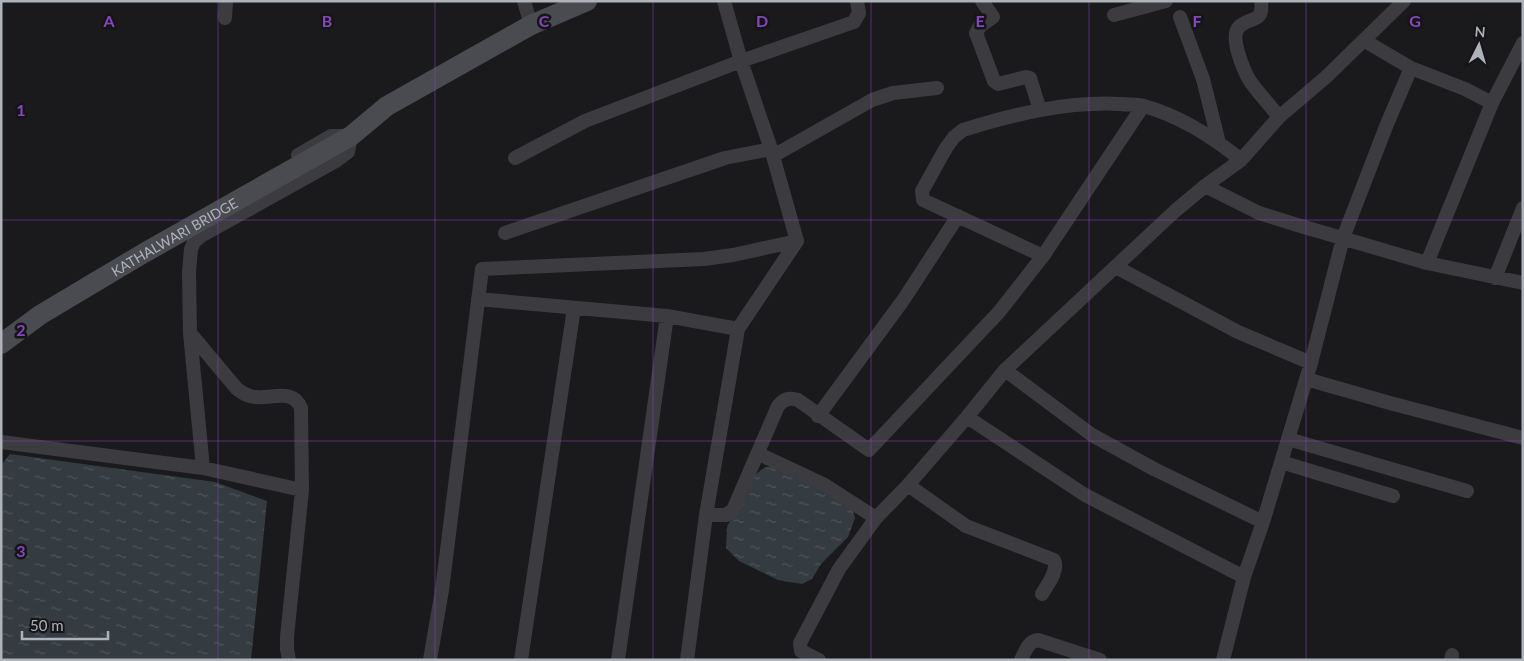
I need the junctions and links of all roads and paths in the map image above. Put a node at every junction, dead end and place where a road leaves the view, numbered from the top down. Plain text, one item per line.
1 (226, 1) edge
2 (524, 1) edge
3 (587, 1) edge
4 (724, 1) edge
5 (857, 1) edge
6 (982, 1) edge
7 (1166, 1) edge
8 (1260, 1) edge
9 (1404, 1) edge
10 (1114, 15) dead end
11 (1180, 17) dead end
12 (225, 18) dead end
13 (531, 25) junction
14 (1365, 41) junction
15 (1523, 43) edge
16 (741, 60) junction
17 (1411, 68) junction
18 (937, 88) dead end
19 (1492, 103) junction
20 (1143, 106) junction
21 (1040, 110) junction
22 (1279, 117) junction
23 (351, 136) junction
24 (1219, 143) junction
25 (772, 152) junction
26 (515, 158) dead end
27 (1240, 160) junction
28 (1205, 186) junction
29 (1523, 208) edge
30 (958, 216) junction
31 (505, 233) dead end
32 (1343, 238) junction
33 (798, 241) junction
34 (1043, 256) junction
35 (1427, 264) junction
36 (1116, 267) junction
37 (1494, 278) junction
38 (1523, 284) edge
39 (478, 299) junction
40 (574, 308) junction
41 (667, 316) junction
42 (738, 329) junction
43 (190, 333) junction
44 (1, 334) edge
45 (1, 344) edge
46 (1311, 363) junction
47 (1005, 370) junction
48 (1306, 379) junction
49 (818, 416) junction
50 (967, 418) junction
51 (1523, 438) edge
52 (1288, 439) junction
53 (1, 442) edge
54 (759, 454) junction
55 (1281, 462) junction
56 (203, 468) junction
57 (908, 485) junction
58 (302, 490) junction
59 (1467, 491) dead end
60 (1393, 496) dead end
61 (706, 515) junction
62 (876, 518) junction
63 (1263, 522) junction
64 (1244, 577) junction
65 (1042, 594) dead end
66 (289, 660) edge
67 (430, 660) edge
68 (521, 660) edge
69 (618, 660) edge
70 (687, 660) edge
71 (819, 660) edge
72 (1021, 660) edge
73 (1100, 660) edge
74 (1223, 660) edge

1 - 12 street
2 - 13 street
3 - 13 main road, KATHALWARI BRIDGE
4 - 16 street
5 - 16 street
6 - 21 street
7 - 10 street
8 - 22 street
9 - 14 street
11 - 24 street
13 - 23 main road, KATHALWARI BRIDGE
14 - 17 street
14 - 22 street
15 - 19 street
16 - 25 street
16 - 26 street
17 - 19 street
17 - 32 street
18 - 25 street
19 - 35 street
20 - 21 street
20 - 24 street
20 - 34 street
21 - 30 street
22 - 27 street
23 - 43 street
23 - 44 street
23 - 45 main road, KATHALWARI BRIDGE
24 - 27 street
25 - 31 street
25 - 33 street
27 - 28 street
28 - 32 street
28 - 36 street
29 - 37 street
30 - 34 street
30 - 49 street
32 - 35 street
32 - 46 street
33 - 39 street
33 - 42 street
34 - 49 street
35 - 37 street
36 - 46 street
36 - 47 street
37 - 38 street
39 - 40 street
39 - 67 street
40 - 41 street
40 - 68 street
41 - 42 street
41 - 69 street
42 - 61 street
43 - 56 street
43 - 58 street
46 - 48 street
47 - 50 street
47 - 63 street
48 - 51 street
48 - 52 street
49 - 54 street
50 - 57 street
50 - 64 street
52 - 55 street
52 - 59 street
53 - 56 street
54 - 61 street
54 - 62 street
55 - 60 street
55 - 63 street
56 - 58 street
57 - 62 street
57 - 65 street
58 - 66 street
61 - 70 street
62 - 71 street
63 - 64 street
64 - 74 street
72 - 73 street

